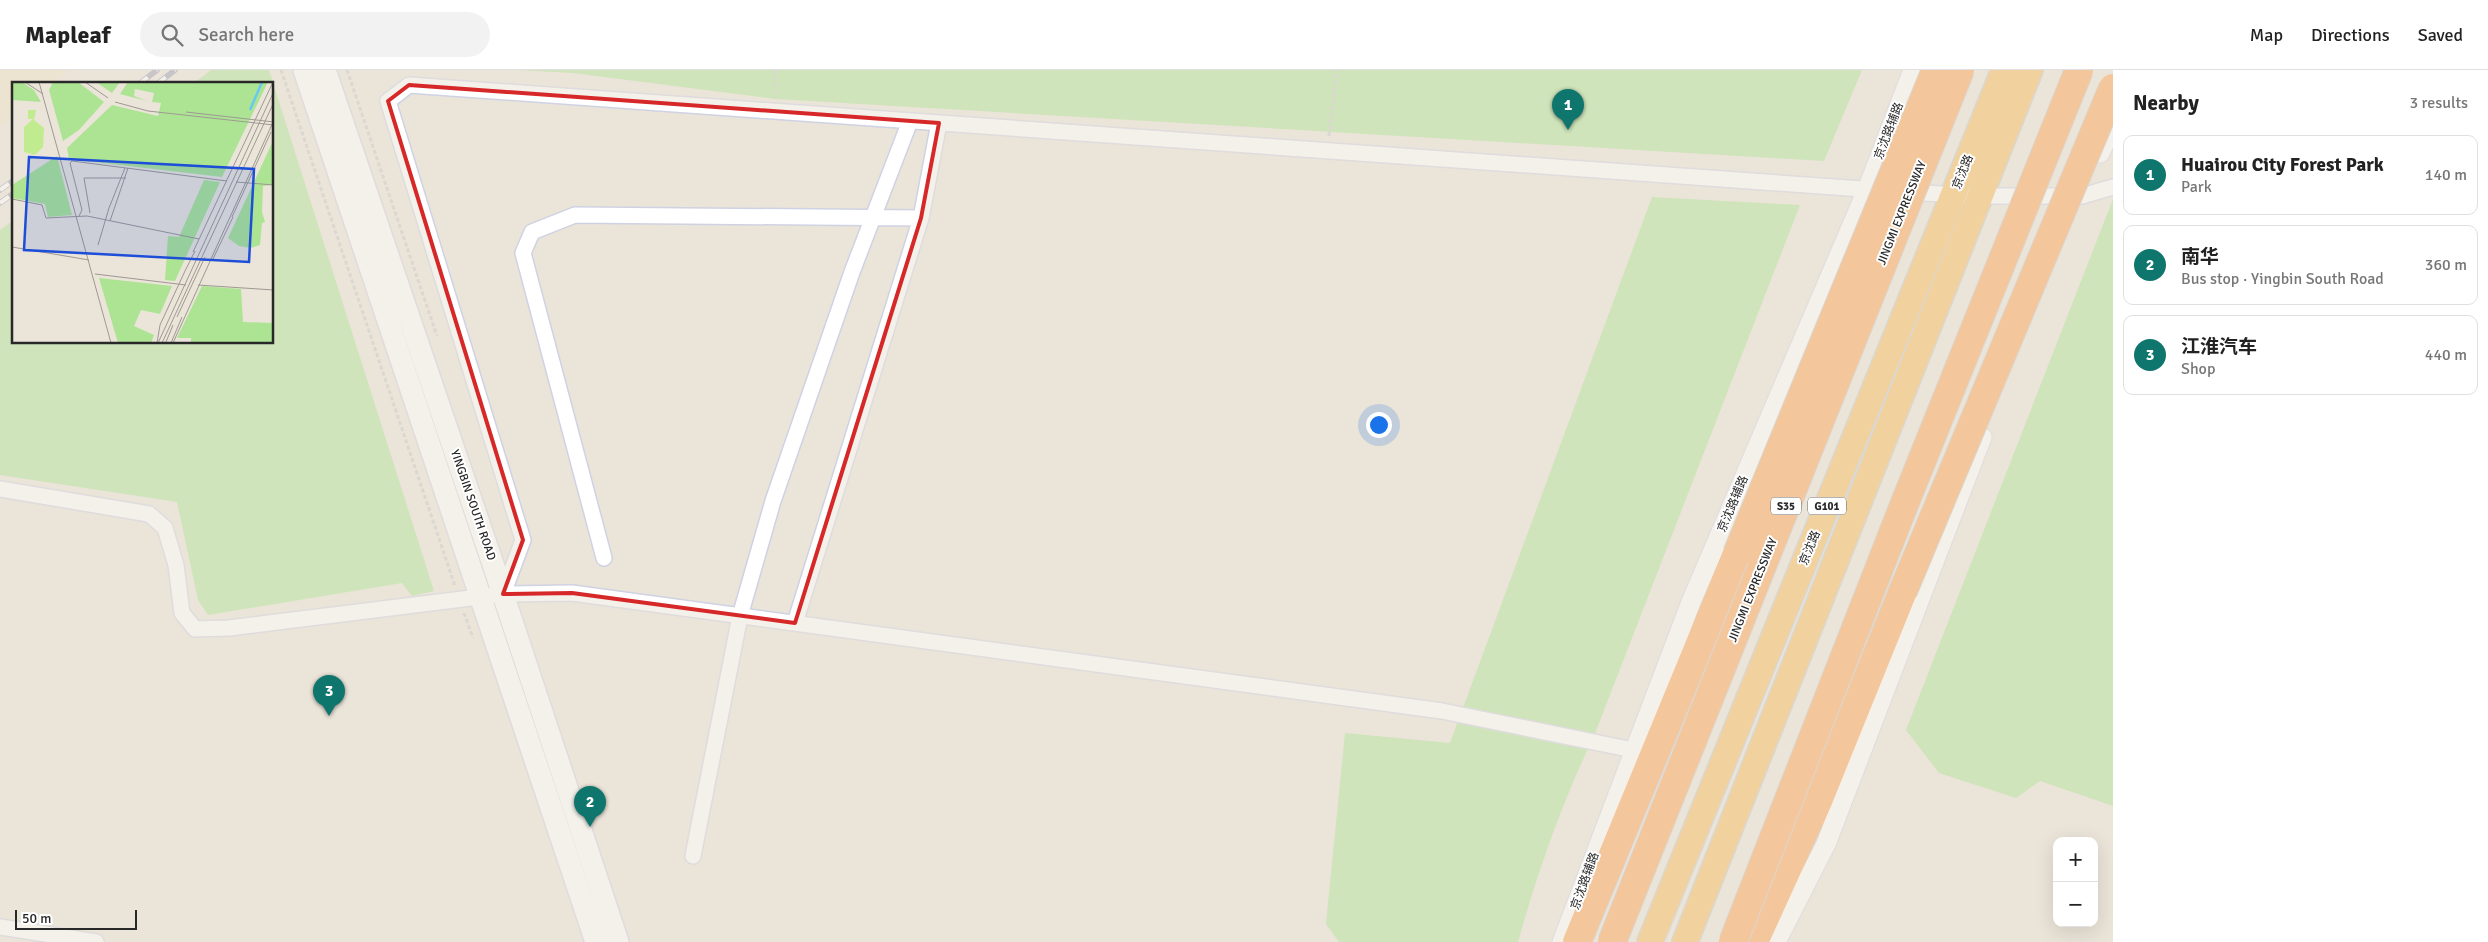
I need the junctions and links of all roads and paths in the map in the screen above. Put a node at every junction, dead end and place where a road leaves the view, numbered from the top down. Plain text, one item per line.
1 (304, 70) edge
2 (325, 70) edge
3 (775, 70) edge
4 (1337, 70) edge
5 (1913, 70) edge
6 (1936, 70) edge
7 (1960, 70) edge
8 (2004, 70) edge
9 (2030, 70) edge
10 (2079, 70) edge
11 (2113, 88) edge
12 (777, 111) junction
13 (910, 121) junction
14 (939, 123) junction
15 (2113, 124) edge
16 (1325, 151) junction
17 (2113, 186) edge
18 (1867, 190) junction
19 (1954, 195) junction
20 (1978, 196) junction
21 (2082, 196) junction
22 (874, 216) junction
23 (921, 218) junction
24 (0, 489) edge
25 (604, 558) dead end
26 (503, 594) junction
27 (481, 597) junction
28 (740, 616) junction
29 (796, 623) junction
30 (1633, 750) junction
31 (693, 856) dead end
32 (0, 927) edge
33 (1574, 941) edge
34 (96, 942) edge
35 (596, 942) edge
36 (618, 942) edge
37 (1612, 942) edge
38 (1650, 942) edge
39 (1685, 942) edge
40 (1733, 942) edge
41 (1754, 942) edge
42 (1776, 942) edge

1 - 27 main road, YINGBIN SOUTH ROAD
2 - 26 main road, YINGBIN SOUTH ROAD
3 - 12 path
4 - 16 path
5 - 18 street, 京沈路辅路
6 - 33 highway, bridge
7 - 37 highway, JINGMI EXPRESSWAY / S35, bridge
8 - 19 highway, 京沈路 / G101
9 - 20 highway, 京沈路 / G101
10 - 40 highway, bridge
11 - 41 highway, bridge
12 - 13 street
12 - 26 street
13 - 14 street
13 - 22 street
14 - 16 street
14 - 23 street
15 - 21 street
16 - 18 street
17 - 21 street
18 - 19 street
18 - 30 street, 京沈路辅路
19 - 20 street
19 - 38 highway, 京沈路 / G101
20 - 21 street
20 - 39 highway, 京沈路 / G101
21 - 42 street
22 - 23 street
22 - 25 street
22 - 28 street
23 - 29 street
24 - 27 street
26 - 27 street
26 - 28 street
26 - 36 main road, YINGBIN SOUTH ROAD
27 - 35 main road, YINGBIN SOUTH ROAD
28 - 29 street
28 - 31 street
29 - 30 street
30 - 33 street, 京沈路辅路
32 - 34 street

